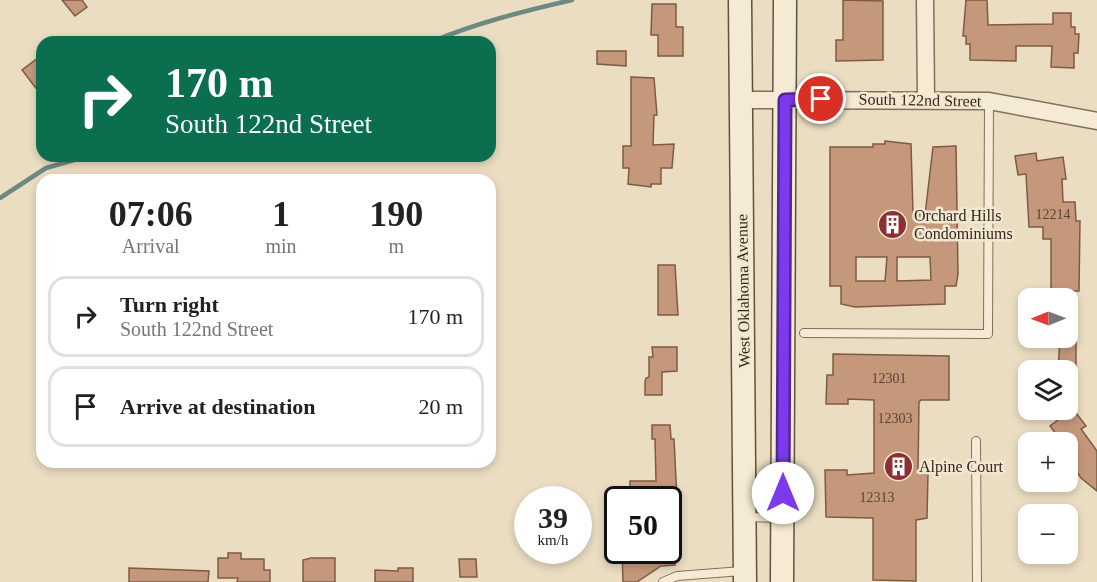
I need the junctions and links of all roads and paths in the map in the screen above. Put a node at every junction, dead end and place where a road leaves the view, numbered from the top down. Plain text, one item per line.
1 (740, 0) edge
2 (785, 0) edge
3 (925, 0) edge
4 (926, 99) junction
5 (741, 100) junction
6 (785, 100) junction
7 (989, 101) junction
8 (1097, 121) edge
9 (804, 333) dead end
10 (976, 441) dead end
11 (744, 517) junction
12 (783, 519) junction
13 (745, 576) edge
14 (706, 578) edge
15 (663, 582) edge
16 (782, 582) edge
17 (977, 582) edge

1 - 5 main road, West Oklahoma Avenue
2 - 6 main road
3 - 4 street
4 - 6 street, South 122nd Street
4 - 7 street, South 122nd Street
5 - 6 street, South 122nd Street
5 - 11 main road, West Oklahoma Avenue
6 - 12 main road
7 - 8 street, South 122nd Street
7 - 9 lane
10 - 17 lane
11 - 12 lane
11 - 13 main road, West Oklahoma Avenue
12 - 16 main road
13 - 14 lane
14 - 15 lane

